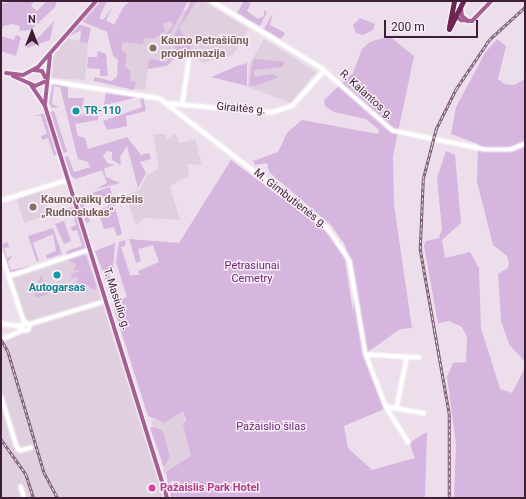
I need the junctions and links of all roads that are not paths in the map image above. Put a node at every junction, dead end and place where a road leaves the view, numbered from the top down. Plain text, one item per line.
1 (96, 1) edge
2 (212, 1) edge
3 (490, 1) edge
4 (453, 2) edge
5 (462, 3) edge
6 (455, 16) junction
7 (461, 20) junction
8 (468, 22) junction
9 (448, 29) junction
10 (51, 55) junction
11 (189, 55) dead end
12 (324, 70) junction
13 (1, 71) edge
14 (33, 71) junction
15 (6, 73) junction
16 (45, 80) junction
17 (31, 84) junction
18 (182, 102) junction
19 (167, 104) junction
20 (45, 106) junction
21 (525, 143) edge
22 (68, 179) junction
23 (1, 200) edge
24 (91, 249) junction
25 (1, 254) edge
26 (8, 276) junction
27 (107, 300) junction
28 (1, 323) edge
29 (23, 324) junction
30 (28, 324) junction
31 (24, 330) junction
32 (1, 339) edge
33 (365, 354) junction
34 (419, 357) dead end
35 (406, 358) junction
36 (1, 396) edge
37 (385, 406) junction
38 (396, 408) junction
39 (422, 413) dead end
40 (408, 442) dead end
41 (31, 447) dead end
42 (20, 486) dead end
43 (24, 498) edge
44 (167, 498) edge

1 - 10 main road
2 - 12 street, R. Kalantos g.
3 - 8 main road
4 - 6 main road
4 - 9 highway
5 - 6 highway
5 - 8 main road
6 - 7 main road
6 - 9 highway
7 - 8 main road
7 - 9 main road
10 - 14 main road
10 - 16 main road
11 - 18 street
12 - 18 street, Giraitės g.
12 - 21 street, R. Kalantos g.
13 - 15 main road
14 - 15 main road
14 - 16 main road
14 - 17 main road
15 - 17 main road
16 - 17 main road
16 - 19 street, M. Gimbutienės g.
16 - 20 main road, T. Masiulio g.
17 - 20 main road, T. Masiulio g.
18 - 19 street, Giraitės g.
19 - 33 street, M. Gimbutienės g.
20 - 22 main road, T. Masiulio g.
22 - 23 street
22 - 24 main road, T. Masiulio g.
24 - 26 street
24 - 27 main road, T. Masiulio g.
25 - 26 street
26 - 29 street
27 - 30 street
27 - 44 main road, T. Masiulio g.
28 - 29 street
29 - 30 street
29 - 31 street
30 - 31 street
31 - 32 street
33 - 35 street
33 - 37 street, M. Gimbutienės g.
34 - 35 street
35 - 38 street
36 - 41 street
37 - 38 street
37 - 40 street, M. Gimbutienės g.
38 - 39 street
42 - 43 street

